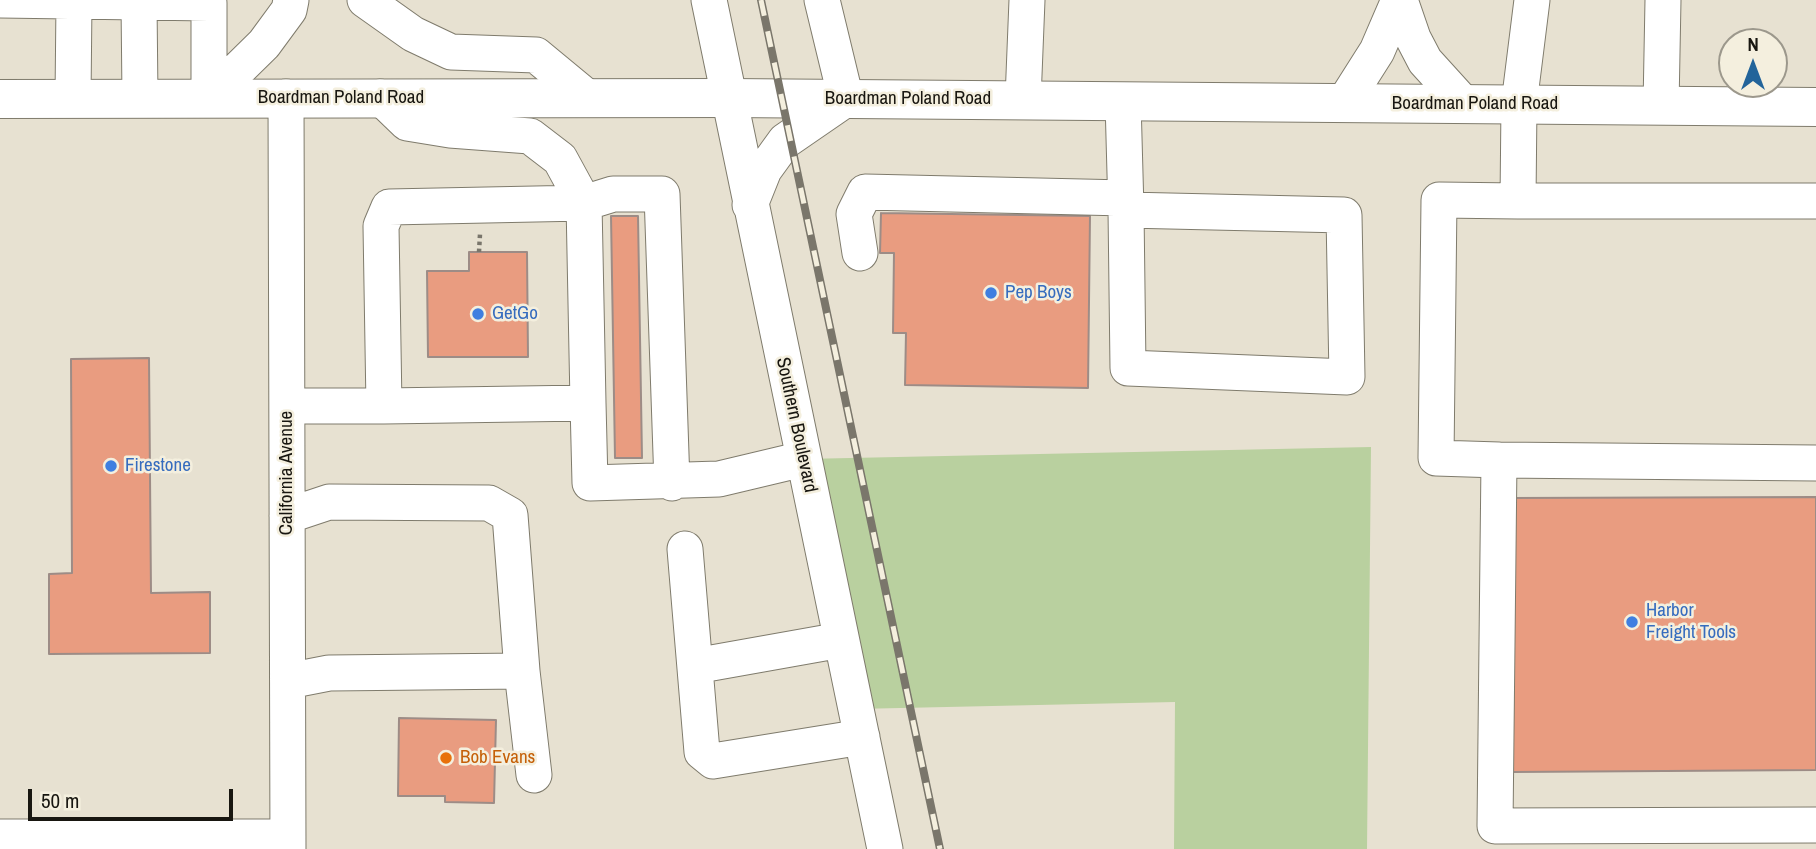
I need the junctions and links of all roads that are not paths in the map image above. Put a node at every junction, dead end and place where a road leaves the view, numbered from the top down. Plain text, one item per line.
1 (0, 0) edge
2 (291, 0) edge
3 (365, 0) edge
4 (709, 0) edge
5 (822, 0) edge
6 (1027, 0) edge
7 (1400, 0) edge
8 (1532, 0) edge
9 (1662, 0) edge
10 (74, 1) edge
11 (139, 2) junction
12 (286, 97) junction
13 (380, 97) junction
14 (140, 98) junction
15 (209, 98) junction
16 (588, 98) junction
17 (730, 98) junction
18 (0, 99) edge
19 (73, 99) junction
20 (846, 99) junction
21 (1023, 100) junction
22 (1123, 101) junction
23 (1344, 103) junction
24 (1464, 104) junction
25 (1519, 104) junction
26 (1661, 106) junction
27 (1816, 107) edge
28 (1518, 201) junction
29 (1816, 201) edge
30 (584, 203) junction
31 (1126, 204) junction
32 (750, 205) junction
33 (860, 253) dead end
34 (588, 403) junction
35 (287, 406) junction
36 (384, 406) junction
37 (803, 459) junction
38 (1499, 460) junction
39 (1816, 463) edge
40 (672, 483) junction
41 (287, 516) junction
42 (685, 549) dead end
43 (841, 640) junction
44 (695, 666) junction
45 (522, 671) junction
46 (288, 681) junction
47 (862, 737) junction
48 (534, 775) dead end
49 (1816, 825) edge
50 (0, 837) edge
51 (288, 843) edge
52 (885, 849) edge

1 - 10 street
2 - 15 street
3 - 16 street
4 - 17 street, Southern Boulevard
5 - 20 street
6 - 21 street
7 - 23 street
7 - 24 street
8 - 25 street
9 - 26 street
10 - 11 street
10 - 19 street
11 - 14 street
11 - 15 street
12 - 13 main road, Boardman Poland Road
12 - 15 main road, Boardman Poland Road
12 - 35 street, California Avenue
13 - 16 main road, Boardman Poland Road
13 - 30 street
14 - 15 main road, Boardman Poland Road
14 - 19 main road, Boardman Poland Road
16 - 17 main road, Boardman Poland Road
17 - 20 main road, Boardman Poland Road
17 - 32 street, Southern Boulevard
18 - 19 main road, Boardman Poland Road
20 - 21 main road, Boardman Poland Road
20 - 32 street
21 - 22 main road, Boardman Poland Road
22 - 23 main road, Boardman Poland Road
22 - 31 street
23 - 24 main road, Boardman Poland Road
24 - 25 main road, Boardman Poland Road
25 - 26 main road, Boardman Poland Road
25 - 28 street
26 - 27 main road, Boardman Poland Road
28 - 29 street
28 - 38 street
30 - 34 street
30 - 36 street
30 - 40 street
31 - 31 street
31 - 33 street
32 - 37 street, Southern Boulevard
34 - 36 street
34 - 40 street
35 - 36 street
35 - 41 street, California Avenue
37 - 40 street
37 - 43 street, Southern Boulevard
38 - 39 street
38 - 49 street
41 - 45 street
41 - 46 street, California Avenue
42 - 44 street
43 - 44 street
43 - 47 street, Southern Boulevard
44 - 47 street
45 - 46 street
45 - 48 street
46 - 51 street, California Avenue
47 - 52 street, Southern Boulevard
50 - 51 street

